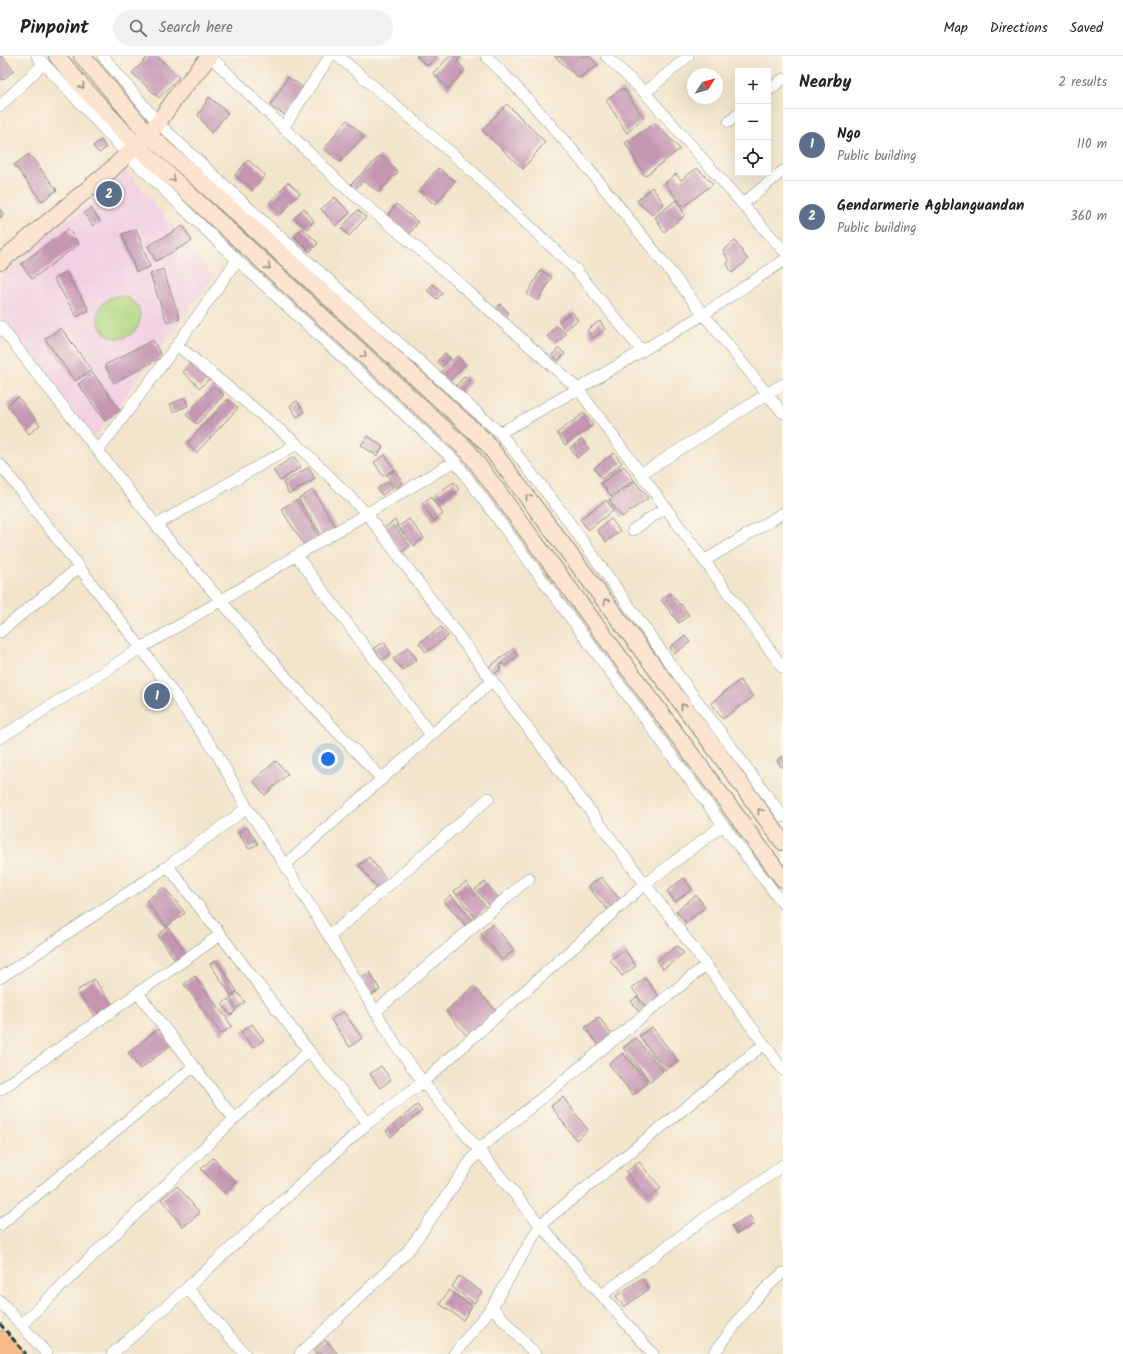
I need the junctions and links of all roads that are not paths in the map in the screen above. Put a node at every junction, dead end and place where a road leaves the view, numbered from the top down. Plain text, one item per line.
1 (82, 56) edge
2 (103, 56) edge
3 (210, 56) edge
4 (330, 56) edge
5 (338, 56) edge
6 (486, 56) edge
7 (606, 56) edge
8 (688, 56) edge
9 (46, 58) edge
10 (783, 79) edge
11 (771, 89) edge
12 (644, 93) junction
13 (0, 106) edge
14 (735, 117) edge
15 (729, 122) dead end
16 (283, 128) junction
17 (153, 129) junction
18 (131, 150) junction
19 (783, 171) edge
20 (742, 204) junction
21 (783, 250) edge
22 (1, 260) edge
23 (237, 260) junction
24 (783, 261) edge
25 (704, 314) junction
26 (0, 326) edge
27 (177, 345) junction
28 (642, 351) junction
29 (783, 384) edge
30 (578, 389) junction
31 (767, 394) junction
32 (783, 413) edge
33 (500, 433) junction
34 (297, 444) junction
35 (98, 451) junction
36 (455, 461) junction
37 (0, 464) edge
38 (641, 474) junction
39 (666, 507) junction
40 (783, 513) edge
41 (367, 514) junction
42 (564, 515) junction
43 (156, 525) junction
44 (549, 526) junction
45 (633, 530) dead end
46 (297, 556) junction
47 (704, 561) junction
48 (79, 567) junction
49 (221, 601) junction
50 (0, 632) edge
51 (141, 648) junction
52 (783, 668) edge
53 (492, 681) junction
54 (431, 735) junction
55 (0, 738) edge
56 (382, 779) junction
57 (489, 798) dead end
58 (247, 808) junction
59 (783, 817) edge
60 (723, 825) junction
61 (783, 842) edge
62 (285, 864) junction
63 (168, 866) junction
64 (529, 878) dead end
65 (783, 879) edge
66 (645, 884) junction
67 (783, 904) edge
68 (220, 935) junction
69 (330, 937) junction
70 (706, 965) junction
71 (0, 978) edge
72 (138, 993) junction
73 (375, 1012) junction
74 (764, 1044) junction
75 (309, 1051) junction
76 (193, 1067) junction
77 (783, 1070) edge
78 (423, 1082) junction
79 (0, 1090) edge
80 (234, 1119) junction
81 (368, 1123) junction
82 (479, 1149) junction
83 (783, 1165) edge
84 (0, 1225) edge
85 (540, 1225) junction
86 (783, 1273) edge
87 (187, 1288) junction
88 (602, 1295) junction
89 (0, 1301) edge
90 (492, 1307) junction
91 (21, 1325) junction
92 (0, 1341) edge
93 (12, 1354) edge
94 (47, 1354) edge
95 (112, 1354) edge
96 (246, 1354) edge
97 (300, 1354) edge
98 (454, 1354) edge
99 (535, 1354) edge
100 (653, 1354) edge
101 (714, 1354) edge

1 - 17 street
2 - 17 street
3 - 16 street
3 - 17 street
4 - 16 street
5 - 28 street
6 - 25 street
7 - 12 street
8 - 12 street
9 - 13 street
9 - 18 street
10 - 11 street
12 - 20 street
14 - 15 street
16 - 30 street
17 - 18 street
17 - 33 street
44 -> 17 street
18 - 22 street
18 - 23 street
18 -> 65 street
19 - 20 street
20 - 21 street
23 - 27 street
23 - 36 street
24 - 25 street
25 - 28 street
25 - 31 street
26 - 35 street
27 - 34 street
27 - 35 street
28 - 30 street
29 - 31 street
30 - 33 street
30 - 38 street
31 - 32 street
31 - 38 street
33 - 42 street
34 - 41 street
34 - 43 street
35 - 43 street
36 - 41 street
36 - 60 street
37 - 48 street
38 - 39 street
39 - 45 street
39 - 47 street
40 - 47 street
41 - 46 street
41 - 53 street
42 - 44 street
42 - 59 street
43 - 49 street
61 -> 44 street
46 - 49 street
46 - 54 street
47 - 52 street
48 - 50 street
48 - 51 street
49 - 51 street
49 - 56 street
51 - 55 street
51 - 58 street
53 - 54 street
53 - 66 street
54 - 56 street
56 - 62 street
57 - 69 street
58 - 62 street
58 - 63 street
60 - 66 street
60 - 67 street
62 - 69 street
63 - 68 street
63 - 71 street
64 - 73 street
66 - 70 street
66 - 78 street
68 - 72 street
68 - 75 street
69 - 73 street
70 - 74 street
70 - 82 street
72 - 76 street
72 - 79 street
73 - 78 street
74 - 77 street
74 - 85 street
75 - 80 street
75 - 81 street
76 - 80 street
76 - 84 street
78 - 81 street
78 - 82 street
80 - 91 street
81 - 87 street
82 - 85 street
82 - 97 street
83 - 88 street
85 - 88 street
85 - 90 street
86 - 101 street
87 - 95 street
87 - 96 street
88 - 100 street
89 - 91 street
90 - 98 street
90 - 99 street
91 - 94 street
92 - 93 highway

